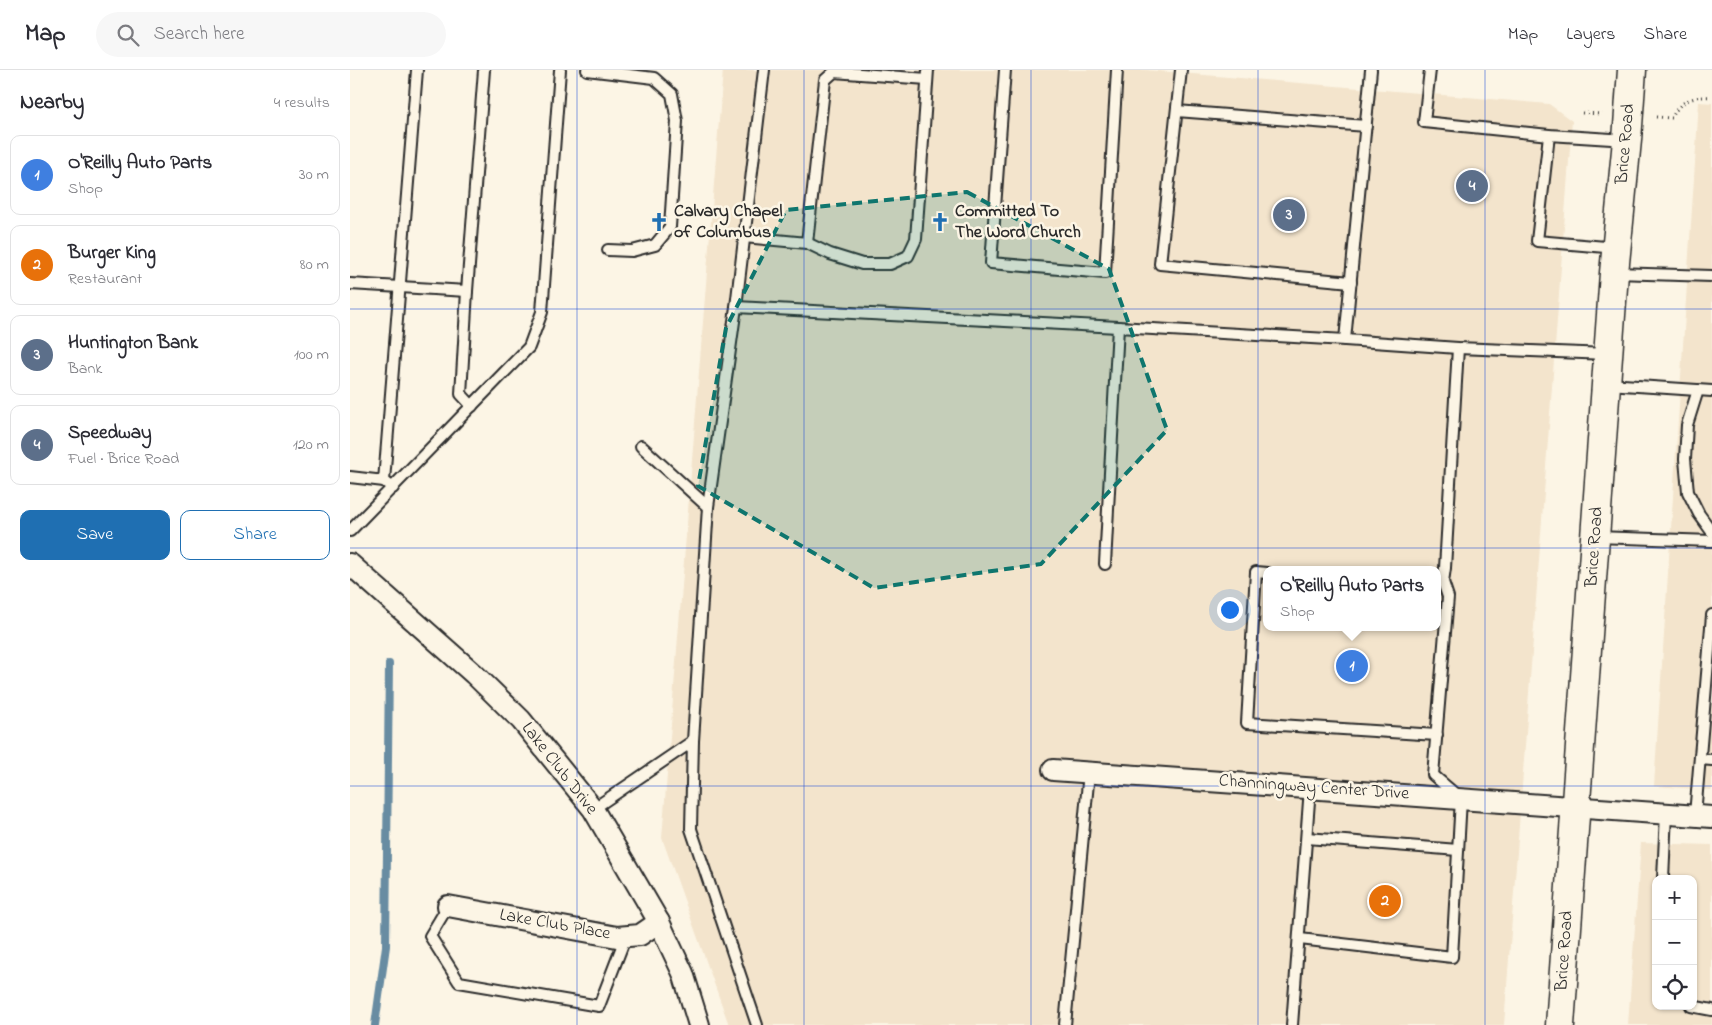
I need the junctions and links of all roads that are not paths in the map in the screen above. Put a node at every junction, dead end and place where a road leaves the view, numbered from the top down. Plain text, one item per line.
1 (417, 70) edge
2 (484, 70) edge
3 (560, 70) edge
4 (582, 70) edge
5 (587, 70) edge
6 (764, 70) edge
7 (1005, 70) edge
8 (1116, 70) edge
9 (1181, 70) edge
10 (1371, 70) edge
11 (1430, 70) edge
12 (1632, 70) edge
13 (928, 74) edge
14 (1177, 112) junction
15 (1366, 126) junction
16 (1549, 135) junction
17 (1627, 140) junction
18 (744, 237) junction
19 (807, 243) junction
20 (608, 250) dead end
21 (1616, 260) junction
22 (1712, 276) edge
23 (1351, 282) junction
24 (350, 284) edge
25 (400, 287) junction
26 (467, 292) junction
27 (736, 307) junction
28 (1118, 327) junction
29 (1345, 340) junction
30 (1458, 348) junction
31 (1609, 354) junction
32 (1607, 384) junction
33 (1698, 390) junction
34 (1712, 391) edge
35 (472, 406) junction
36 (641, 446) dead end
37 (350, 477) edge
38 (384, 481) junction
39 (392, 488) junction
40 (708, 507) junction
41 (350, 532) edge
42 (1712, 532) edge
43 (1596, 537) junction
44 (1712, 541) edge
45 (350, 564) edge
46 (1105, 564) dead end
47 (1263, 573) edge
48 (1441, 574) edge
49 (1441, 584) edge
50 (1712, 616) edge
51 (1710, 652) edge
52 (1437, 736) junction
53 (693, 741) junction
54 (1700, 759) junction
55 (1712, 760) edge
56 (1053, 770) dead end
57 (1088, 772) junction
58 (1310, 788) junction
59 (1461, 799) junction
60 (1576, 806) junction
61 (593, 810) junction
62 (1666, 813) junction
63 (1703, 816) edge
64 (1307, 838) junction
65 (1458, 850) junction
66 (1663, 875) edge
67 (448, 906) joint
68 (659, 922) junction
69 (626, 936) junction
70 (1300, 939) junction
71 (1697, 1008) edge
72 (1712, 1010) edge
73 (699, 1025) edge
74 (757, 1025) edge
75 (1065, 1025) edge
76 (1292, 1025) edge
77 (1560, 1025) edge

1 - 25 lane
2 - 26 lane
3 - 35 lane
4 - 5 lane
5 - 20 lane
6 - 18 lane
7 - 8 lane
9 - 14 lane
10 - 15 lane
11 - 16 lane
12 - 17 main road, Brice Road
13 - 19 lane
13 - 19 lane
14 - 15 lane
14 - 23 lane
15 - 23 lane
16 - 17 lane
16 - 21 lane
17 - 21 main road, Brice Road
18 - 19 lane
18 - 27 lane
21 - 22 lane
21 - 31 main road, Brice Road
23 - 29 lane
24 - 25 lane
25 - 26 lane
25 - 38 lane
26 - 35 lane
27 - 28 lane
27 - 40 lane
28 - 29 lane
28 - 46 lane
29 - 30 lane
30 - 31 lane
30 - 48 lane
31 - 32 main road, Brice Road
32 - 33 lane
32 - 43 main road, Brice Road
33 - 34 lane
33 - 42 lane
35 - 39 lane
36 - 40 lane
37 - 38 lane
38 - 39 lane
39 - 41 lane
40 - 53 lane
43 - 44 lane
43 - 60 main road, Brice Road
45 - 61 street, Lake Club Drive
47 - 52 lane
49 - 52 lane
50 - 51 lane
51 - 54 lane
52 - 59 lane
53 - 61 lane
53 - 74 lane
54 - 55 lane
54 - 63 lane
56 - 57 street, Channingway Center Drive
57 - 58 street, Channingway Center Drive
57 - 75 lane
58 - 59 street, Channingway Center Drive
58 - 64 lane
59 - 60 street, Channingway Center Drive
59 - 65 lane
60 - 62 street, Channingway Center Drive
60 - 77 main road, Brice Road
61 - 68 street, Lake Club Drive
62 - 63 street, Channingway Center Drive
62 - 66 lane
64 - 65 lane
64 - 70 lane
65 - 70 lane
67 - 69 street, Lake Club Place
67 - 69 lane
68 - 69 street, Lake Club Place
68 - 73 street, Lake Club Drive
70 - 76 lane
71 - 72 lane

